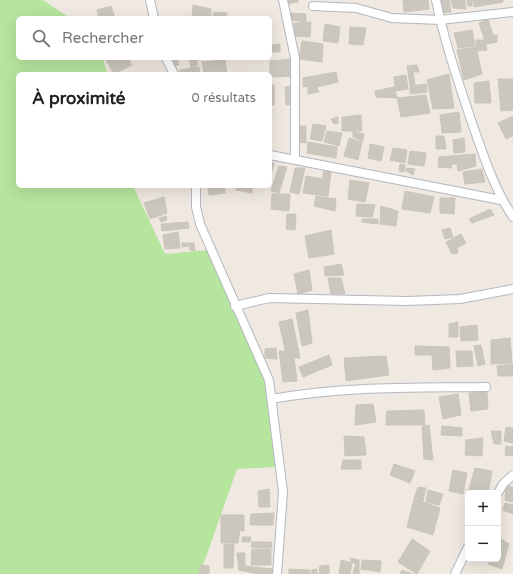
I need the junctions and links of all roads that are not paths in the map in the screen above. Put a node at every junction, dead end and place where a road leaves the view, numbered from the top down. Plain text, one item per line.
1 (150, 0) edge
2 (283, 0) edge
3 (436, 0) edge
4 (313, 6) dead end
5 (513, 12) edge
6 (154, 16) edge
7 (440, 20) junction
8 (167, 60) edge
9 (173, 72) edge
10 (272, 155) edge
11 (295, 159) junction
12 (196, 188) edge
13 (501, 200) junction
14 (513, 218) edge
15 (513, 289) edge
16 (236, 306) junction
17 (486, 387) dead end
18 (272, 399) junction
19 (513, 475) edge
20 (500, 490) edge
21 (465, 553) edge
22 (277, 574) edge
23 (455, 574) edge

1 - 6 street
2 - 11 street
3 - 7 street
4 - 7 street
5 - 7 street
7 - 13 street
8 - 9 street
10 - 11 street
11 - 13 street
12 - 16 street
13 - 14 street
15 - 16 street
16 - 18 street
17 - 18 street
18 - 22 street
19 - 20 street
21 - 23 street

